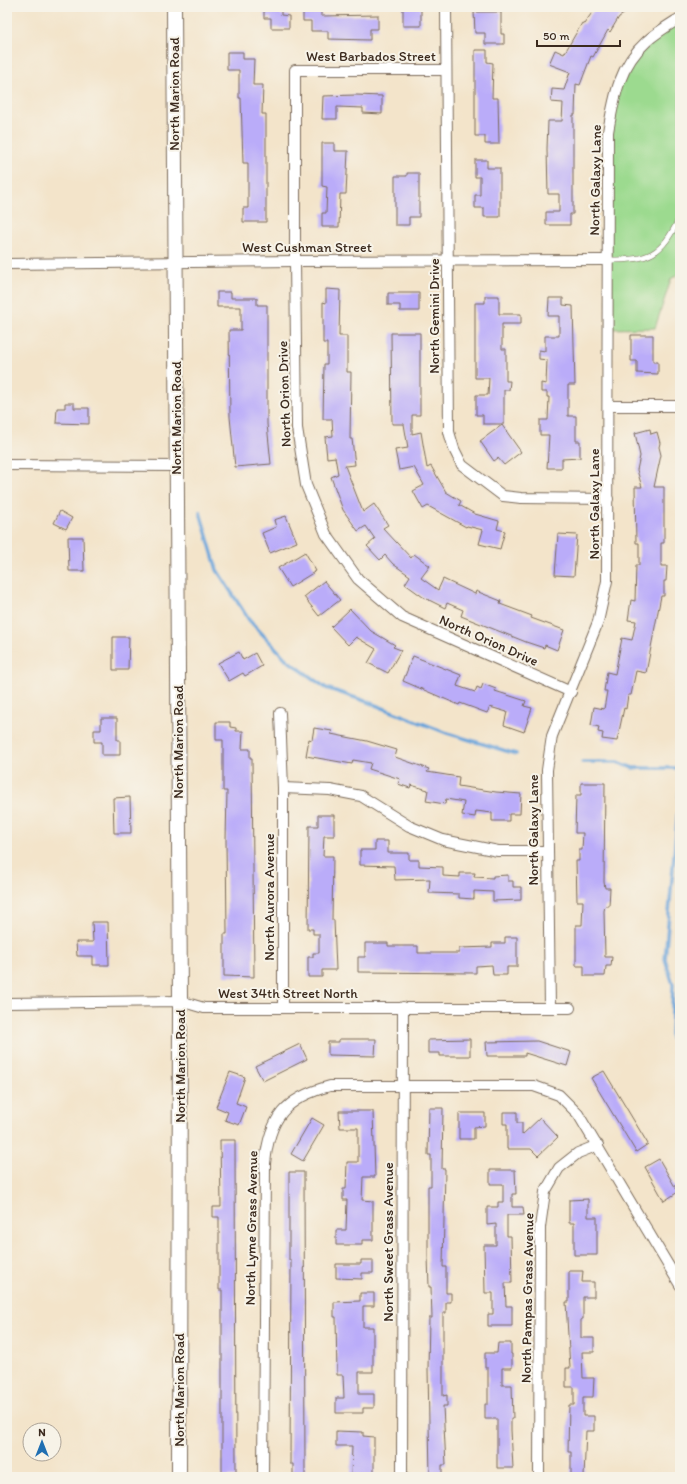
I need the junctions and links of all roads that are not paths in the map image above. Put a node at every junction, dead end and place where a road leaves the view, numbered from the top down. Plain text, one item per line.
1 (174, 7) edge
2 (446, 7) edge
3 (680, 18) edge
4 (295, 70) joint
5 (446, 70) junction
6 (680, 217) edge
7 (608, 260) junction
8 (294, 261) junction
9 (448, 261) junction
10 (175, 262) junction
11 (7, 264) edge
12 (608, 406) junction
13 (680, 406) edge
14 (7, 465) edge
15 (176, 466) junction
16 (608, 499) junction
17 (571, 692) junction
18 (280, 713) dead end
19 (283, 788) junction
20 (547, 851) junction
21 (180, 1001) junction
22 (7, 1003) edge
23 (284, 1007) junction
24 (403, 1007) junction
25 (550, 1008) junction
26 (570, 1008) dead end
27 (402, 1086) junction
28 (598, 1145) junction
29 (680, 1285) edge
30 (179, 1477) edge
31 (263, 1477) edge
32 (402, 1477) edge
33 (539, 1477) edge

1 - 10 main road, North Marion Road
2 - 5 street, North Gemini Drive
3 - 7 street, North Galaxy Lane
4 - 5 street, West Barbados Street
4 - 8 street, North Orion Drive
5 - 9 street, North Gemini Drive
6 - 7 lane
7 - 9 street, West Cushman Street
7 - 12 street, North Galaxy Lane
8 - 9 street, West Cushman Street
8 - 10 street, West Cushman Street
8 - 17 street, North Orion Drive
9 - 16 street, North Gemini Drive
10 - 11 street, West Cushman Street
10 - 15 main road, North Marion Road
12 - 13 street
12 - 16 street, North Galaxy Lane
14 - 15 street
15 - 21 main road, North Marion Road
16 - 17 street, North Galaxy Lane
17 - 20 street, North Galaxy Lane
18 - 19 street, North Aurora Avenue
19 - 20 street
19 - 23 street, North Aurora Avenue
20 - 25 street, North Galaxy Lane
21 - 22 street, West 34th Street North
21 - 23 street, West 34th Street North
21 - 30 main road, North Marion Road
23 - 24 street, West 34th Street North
24 - 25 street, West 34th Street North
24 - 27 street, North Sweet Grass Avenue
25 - 26 street, West 34th Street North
27 - 28 street, North Lyme Grass Avenue
27 - 31 street, North Lyme Grass Avenue
27 - 32 street, North Sweet Grass Avenue
28 - 29 street, North Lyme Grass Avenue
28 - 33 street, North Pampas Grass Avenue

